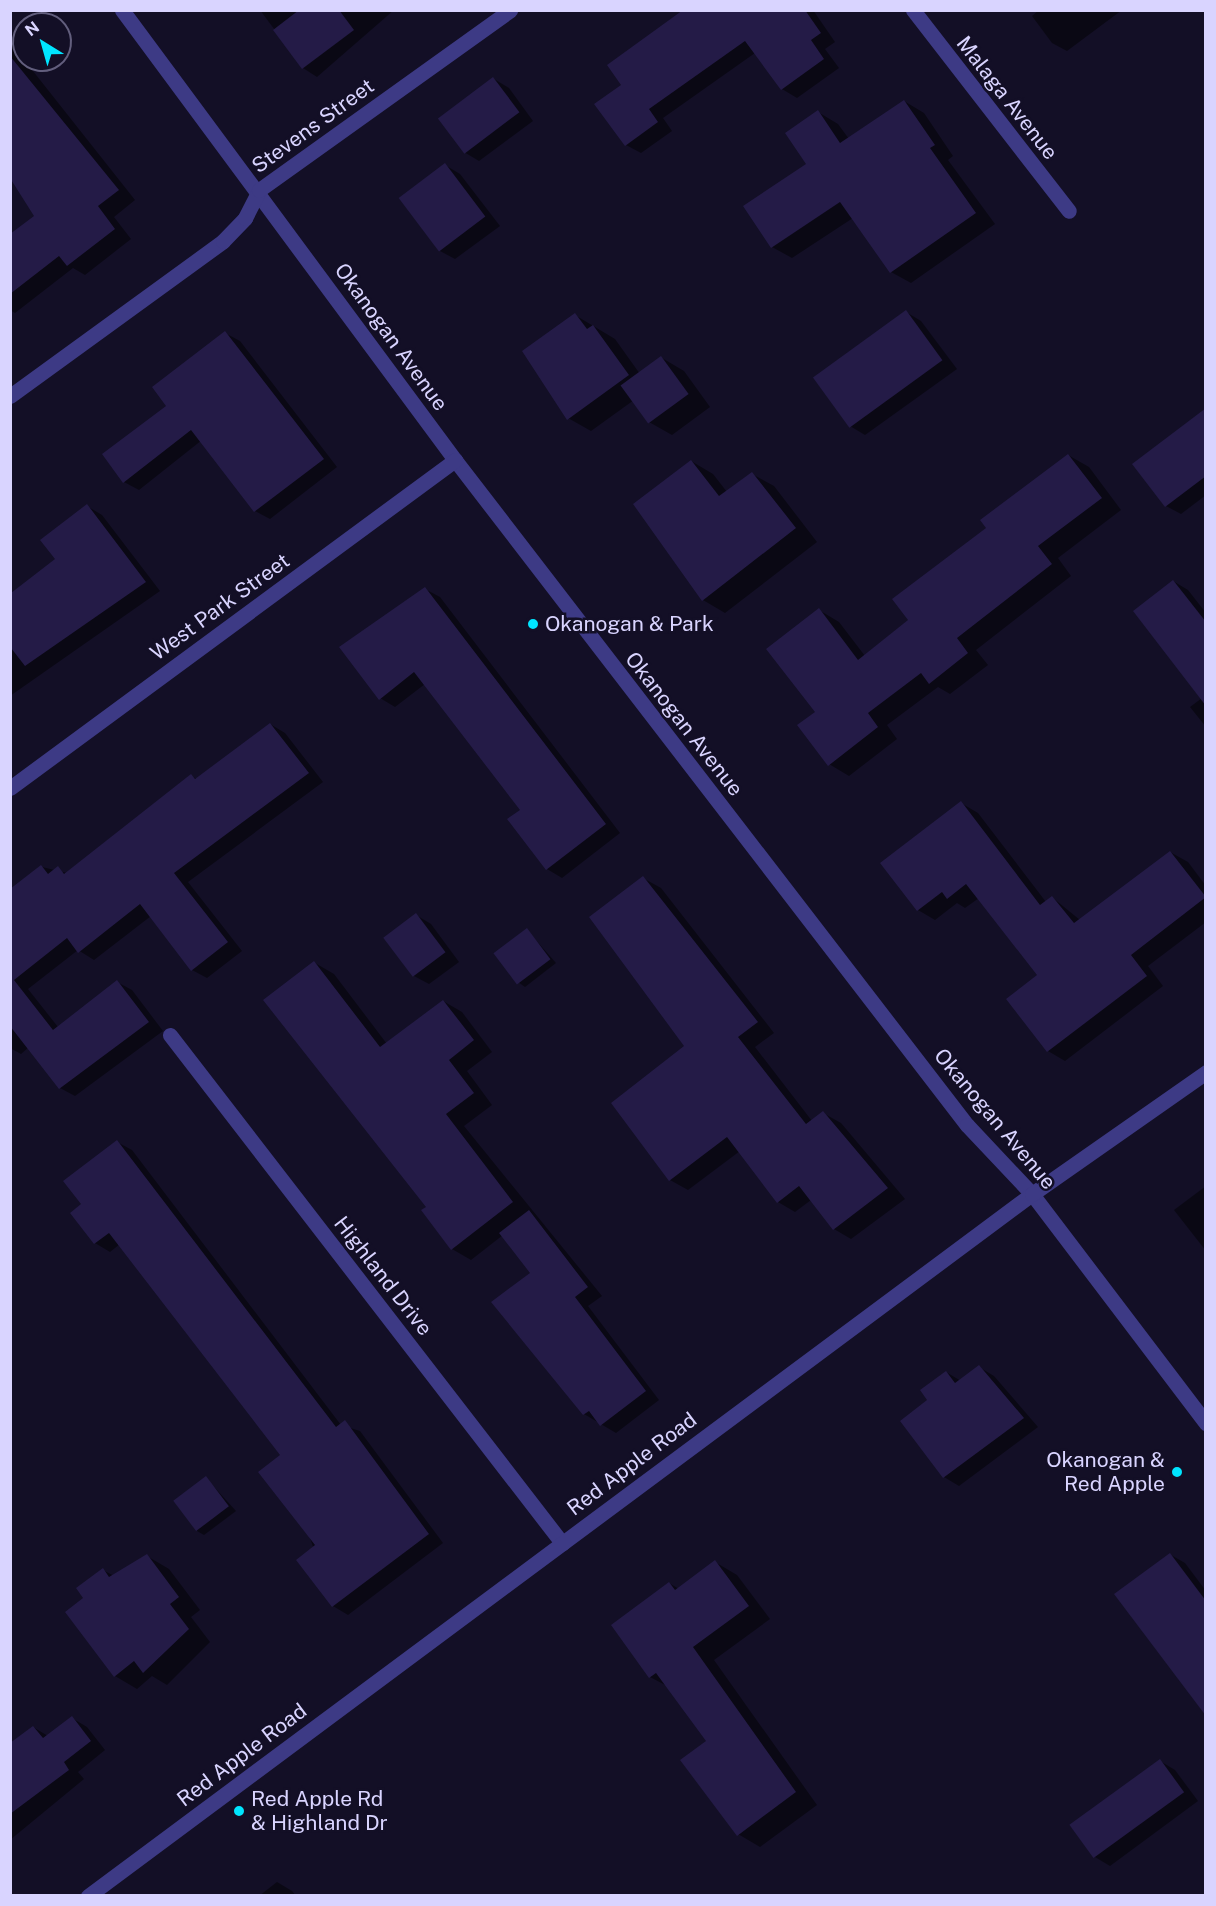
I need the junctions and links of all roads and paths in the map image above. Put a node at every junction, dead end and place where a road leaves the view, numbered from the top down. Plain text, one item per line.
1 (122, 10) edge
2 (510, 10) edge
3 (913, 10) edge
4 (259, 190) junction
5 (1069, 211) dead end
6 (10, 396) edge
7 (454, 460) junction
8 (10, 788) edge
9 (170, 1035) dead end
10 (1206, 1072) edge
11 (1032, 1194) junction
12 (1206, 1423) edge
13 (562, 1543) junction
14 (88, 1896) edge

1 - 4 street, Okanogan Avenue
2 - 4 street, Stevens Street
3 - 5 street, Malaga Avenue
4 - 6 street, Stevens Street
4 - 7 street, Okanogan Avenue
7 - 8 street, West Park Street
7 - 11 street, Okanogan Avenue
9 - 13 street, Highland Drive
10 - 11 street, Red Apple Road
11 - 12 street, Okanogan Avenue
11 - 13 street, Red Apple Road
13 - 14 street, Red Apple Road

